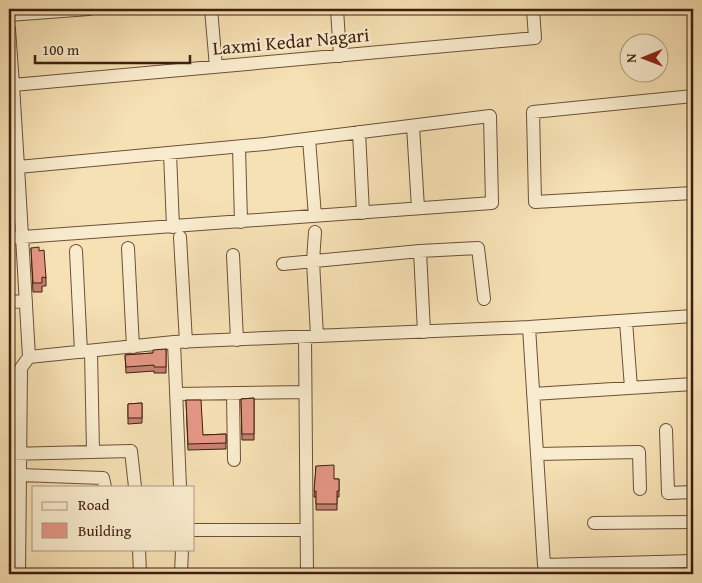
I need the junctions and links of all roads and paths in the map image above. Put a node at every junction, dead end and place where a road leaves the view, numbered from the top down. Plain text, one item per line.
1 (89, 9) edge
2 (211, 9) edge
3 (336, 9) edge
4 (533, 9) edge
5 (9, 15) edge
6 (9, 29) edge
7 (340, 56) junction
8 (216, 67) junction
9 (11, 85) edge
10 (693, 96) edge
11 (413, 126) junction
12 (359, 132) junction
13 (310, 139) junction
14 (239, 147) junction
15 (170, 153) junction
16 (13, 167) edge
17 (693, 192) edge
18 (418, 208) junction
19 (363, 212) junction
20 (315, 216) junction
21 (241, 222) junction
22 (176, 232) junction
23 (314, 232) dead end
24 (9, 238) edge
25 (22, 238) junction
26 (128, 248) dead end
27 (76, 251) dead end
28 (420, 251) junction
29 (233, 255) dead end
30 (313, 261) junction
31 (283, 264) dead end
32 (484, 299) dead end
33 (26, 301) junction
34 (9, 302) edge
35 (693, 316) edge
36 (626, 321) junction
37 (529, 328) junction
38 (424, 332) junction
39 (311, 337) junction
40 (237, 340) junction
41 (180, 342) junction
42 (133, 347) junction
43 (86, 351) junction
44 (20, 364) edge
45 (693, 384) edge
46 (631, 388) junction
47 (305, 392) junction
48 (233, 393) junction
49 (176, 394) junction
50 (533, 394) junction
51 (666, 430) dead end
52 (93, 452) junction
53 (14, 454) edge
54 (537, 454) junction
55 (234, 460) dead end
56 (20, 475) junction
57 (105, 486) edge
58 (135, 486) edge
59 (180, 486) edge
60 (640, 489) dead end
61 (693, 492) edge
62 (693, 522) edge
63 (594, 523) dead end
64 (195, 530) edge
65 (306, 530) junction
66 (139, 550) edge
67 (182, 550) edge
68 (14, 560) edge
69 (693, 562) edge
70 (619, 569) edge
71 (19, 574) edge
72 (140, 574) edge
73 (181, 574) edge
74 (307, 574) edge

1 - 5 street
2 - 8 street
3 - 7 street
4 - 7 street, Laxmi Kedar Nagari
6 - 9 street
7 - 8 street, Laxmi Kedar Nagari
8 - 9 street, Laxmi Kedar Nagari
9 - 16 street
10 - 17 street
11 - 12 street
11 - 18 street
11 - 18 street
12 - 13 street
12 - 19 street
13 - 14 street
13 - 20 street
14 - 15 street
14 - 21 street
15 - 16 street
15 - 22 street
16 - 25 street
18 - 19 street
19 - 20 street
20 - 21 street
21 - 22 street
22 - 25 street
22 - 41 street
23 - 30 street
24 - 25 street
25 - 33 street
26 - 42 street
27 - 43 street
28 - 30 street
28 - 32 street
28 - 38 street
29 - 40 street
30 - 31 street
30 - 39 street
33 - 34 street
33 - 44 street
35 - 36 street
36 - 37 street
36 - 46 street
37 - 38 street
37 - 50 street
38 - 39 street
39 - 40 street
39 - 47 street
40 - 41 street
41 - 42 street
41 - 49 street
42 - 43 street
43 - 44 street
43 - 52 street
44 - 53 street
45 - 46 street
46 - 50 street
47 - 48 street
47 - 65 street
48 - 49 street
48 - 55 street
49 - 59 street
50 - 54 street
51 - 61 street
52 - 53 street
52 - 58 street
53 - 56 street
54 - 60 street
54 - 70 street
56 - 57 street
56 - 68 street
62 - 63 street
64 - 65 street
65 - 74 street
66 - 72 street
67 - 73 street
68 - 71 street
69 - 70 street

